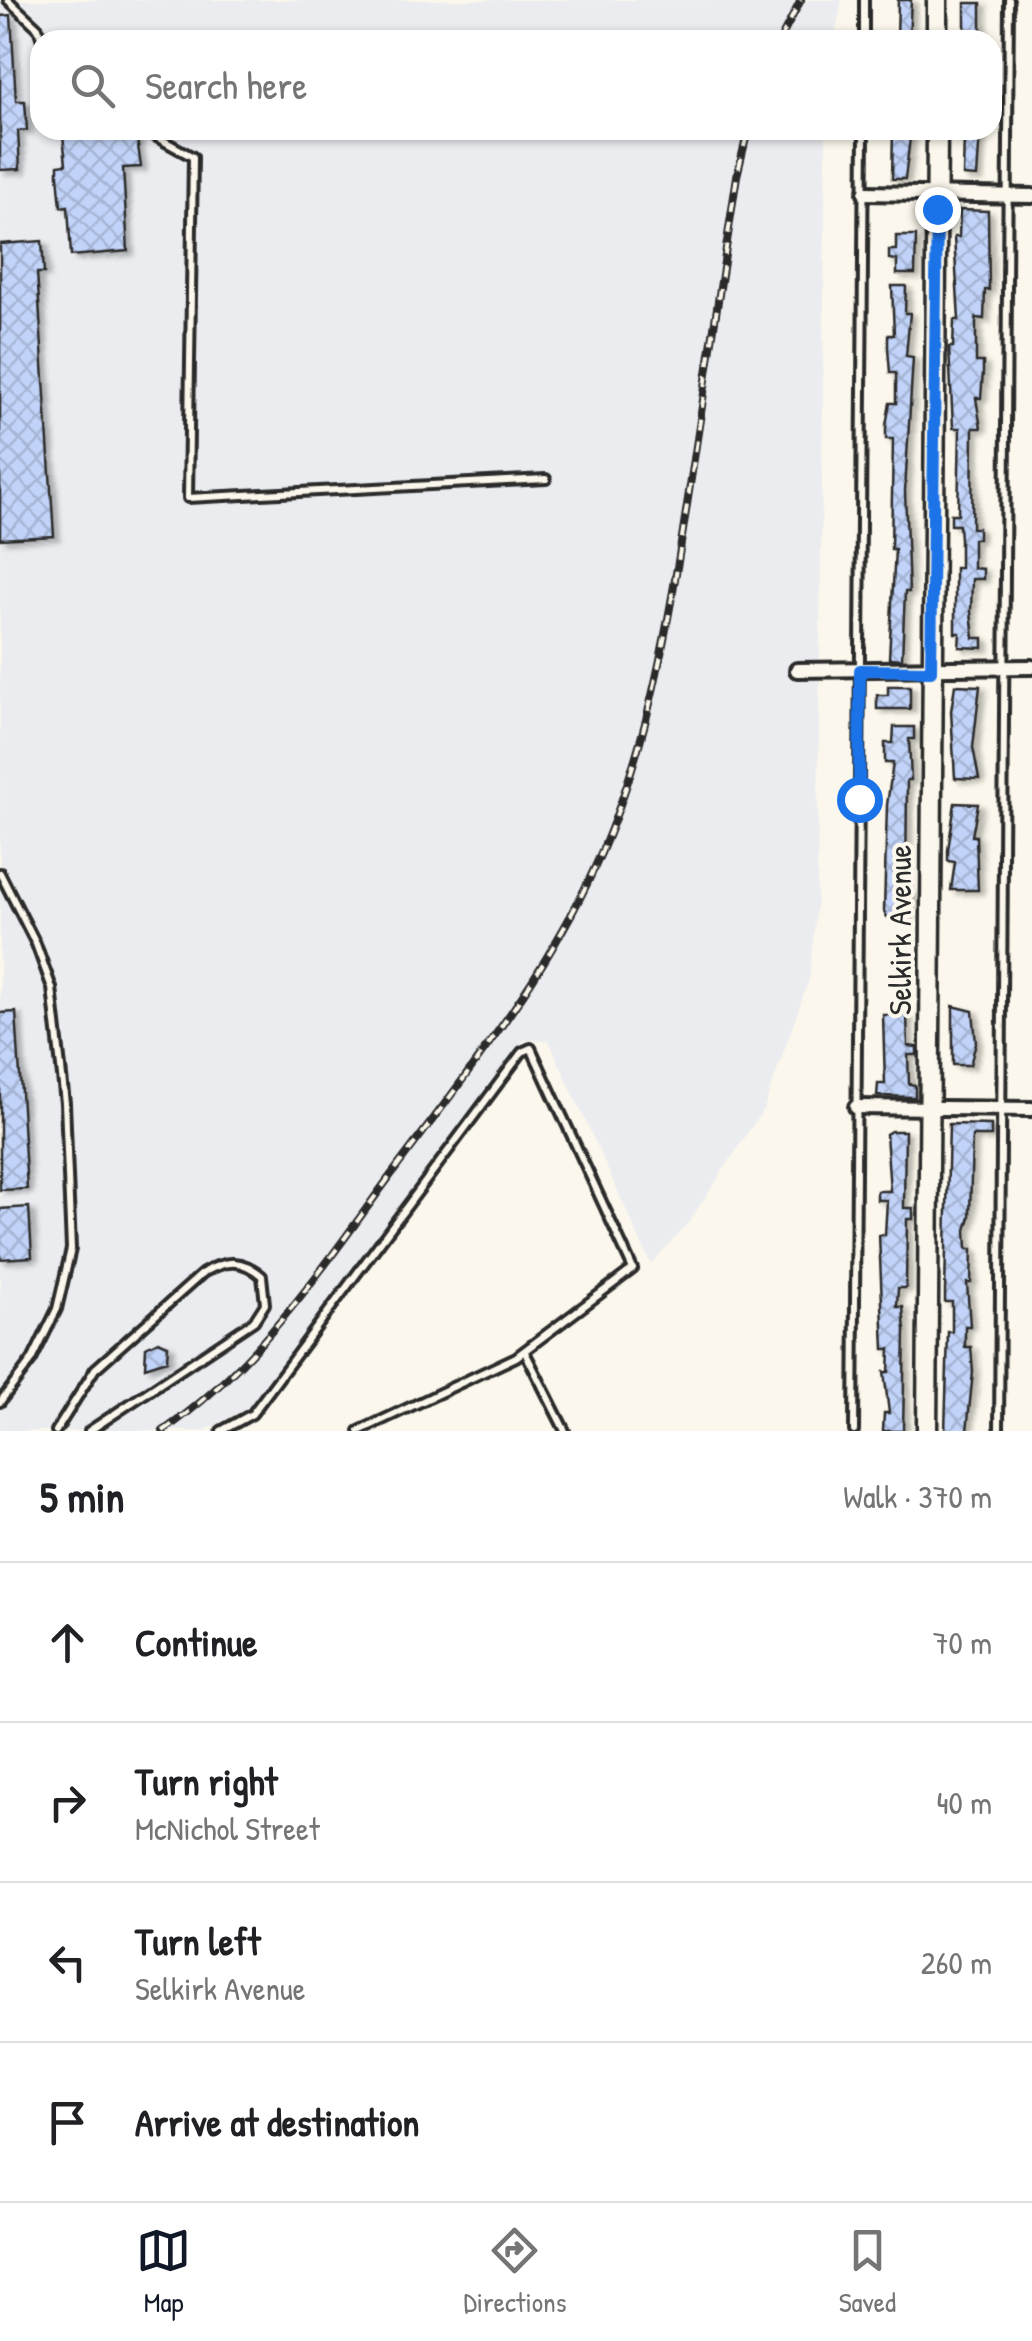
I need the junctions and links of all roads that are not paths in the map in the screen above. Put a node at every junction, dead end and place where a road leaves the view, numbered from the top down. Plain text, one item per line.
1 (8, 0) edge
2 (864, 0) edge
3 (937, 0) edge
4 (1009, 0) edge
5 (39, 30) edge
6 (864, 30) edge
7 (937, 30) edge
8 (162, 140) edge
9 (864, 140) edge
10 (937, 140) edge
11 (865, 193) junction
12 (937, 195) junction
13 (1008, 196) junction
14 (1032, 196) edge
15 (546, 479) dead end
16 (1032, 667) edge
17 (1007, 668) junction
18 (797, 670) dead end
19 (860, 670) junction
20 (931, 671) junction
21 (0, 873) edge
22 (856, 1107) junction
23 (928, 1108) junction
24 (1002, 1108) junction
25 (1032, 1109) edge
26 (524, 1352) junction
27 (0, 1402) edge
28 (56, 1431) edge
29 (89, 1431) edge
30 (221, 1431) edge
31 (359, 1431) edge
32 (565, 1431) edge
33 (854, 1431) edge
34 (927, 1431) edge
35 (999, 1431) edge

1 - 5 lane
2 - 6 lane
3 - 7 street
4 - 13 lane
8 - 15 lane
9 - 11 lane
10 - 12 street, Selkirk Avenue
11 - 12 street
11 - 19 lane
12 - 13 street
12 - 20 street, Selkirk Avenue
13 - 14 street
13 - 17 lane
16 - 17 street
17 - 20 street
17 - 24 lane
18 - 19 street
19 - 20 street
19 - 22 lane
20 - 23 street, Selkirk Avenue
21 - 27 lane
22 - 23 street
22 - 33 lane
23 - 24 street
23 - 34 street, Selkirk Avenue
24 - 25 street
24 - 35 lane
26 - 30 lane
26 - 31 lane
26 - 32 lane
28 - 29 lane

